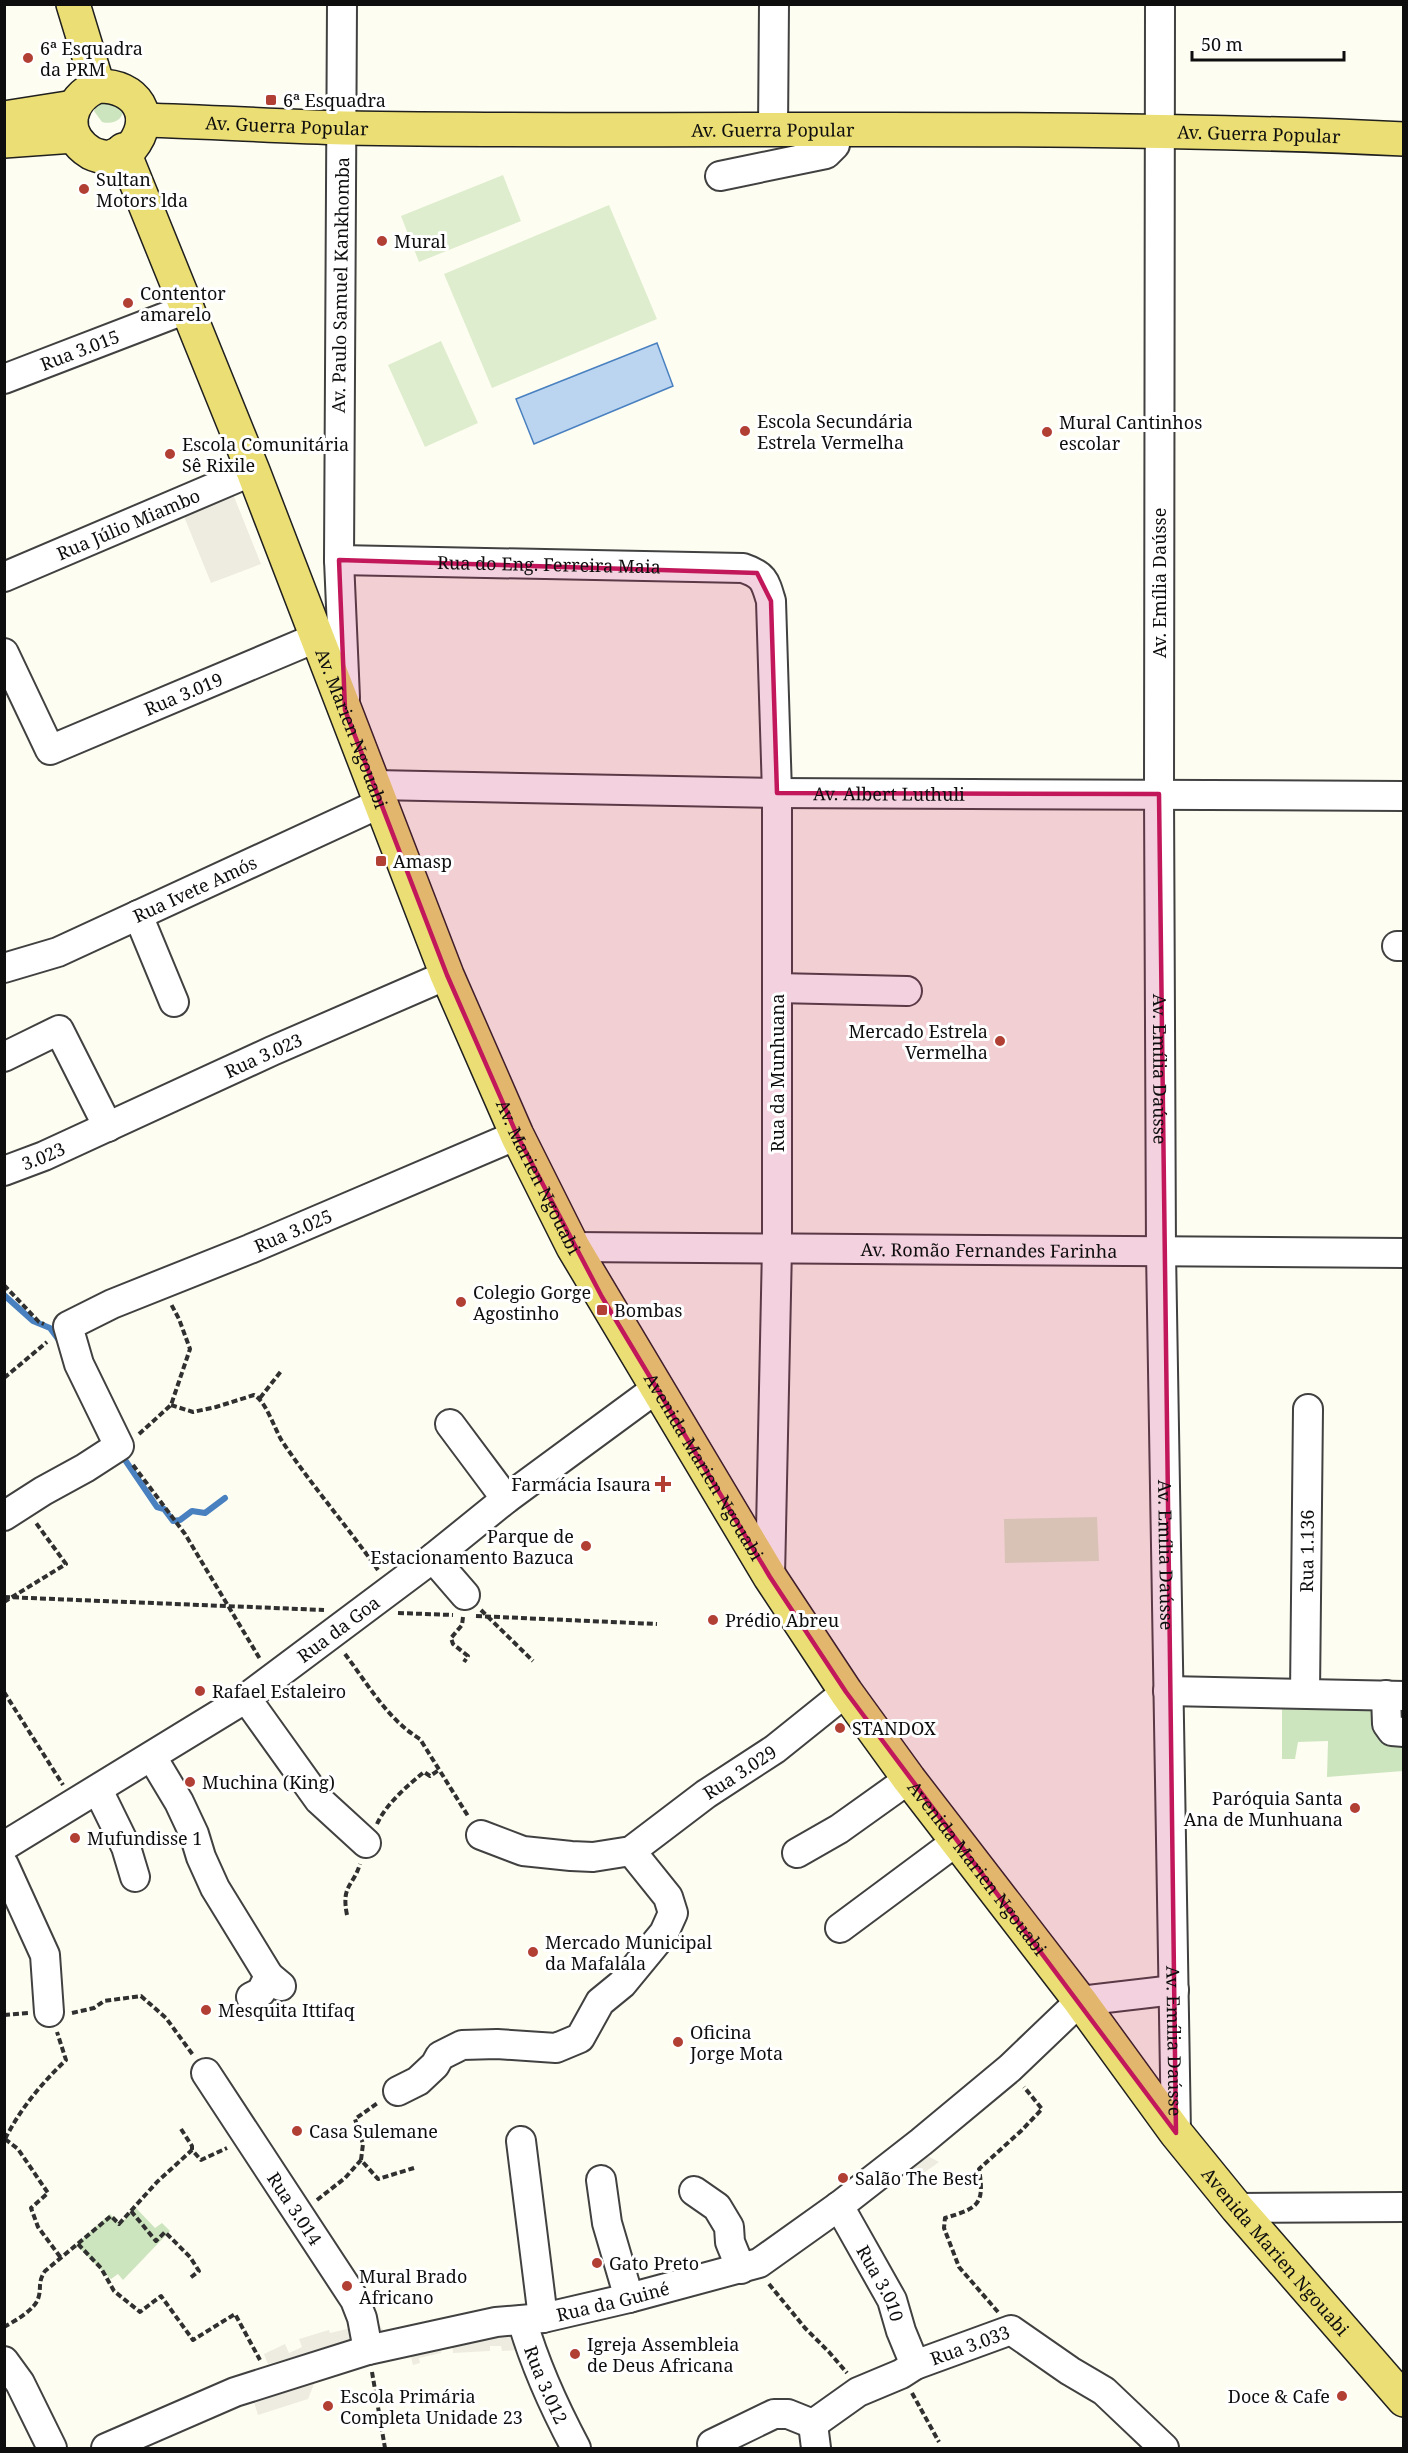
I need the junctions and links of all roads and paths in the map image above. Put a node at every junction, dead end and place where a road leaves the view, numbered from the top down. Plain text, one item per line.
1 (73, 4) edge
2 (342, 4) edge
3 (774, 4) edge
4 (1160, 4) edge
5 (82, 110) junction
6 (4, 118) edge
7 (143, 120) junction
8 (342, 128) junction
9 (773, 130) junction
10 (837, 130) junction
11 (1160, 132) junction
12 (1404, 139) edge
13 (4, 141) edge
14 (123, 150) junction
15 (720, 176) dead end
16 (189, 308) junction
17 (4, 379) edge
18 (253, 471) junction
19 (339, 560) junction
20 (758, 573) joint
21 (4, 577) edge
22 (318, 637) junction
23 (4, 653) edge
24 (345, 710) junction
25 (777, 793) junction
26 (378, 794) junction
27 (1159, 794) junction
28 (1404, 796) edge
29 (138, 915) junction
30 (4, 968) edge
31 (447, 975) junction
32 (777, 988) junction
33 (907, 990) dead end
34 (174, 1002) dead end
35 (4, 1057) edge
36 (108, 1127) junction
37 (517, 1135) junction
38 (80, 1139) joint
39 (4, 1172) edge
40 (573, 1247) junction
41 (777, 1247) junction
42 (1161, 1252) junction
43 (1404, 1253) edge
44 (162, 1283) junction
45 (4, 1285) edge
46 (602, 1297) joint
47 (65, 1328) junction
48 (282, 1370) dead end
49 (4, 1378) edge
50 (657, 1388) junction
51 (260, 1398) junction
52 (171, 1405) junction
53 (1308, 1409) dead end
54 (450, 1424) dead end
55 (119, 1446) junction
56 (506, 1499) junction
57 (14, 1511) edge
58 (433, 1558) junction
59 (770, 1576) junction
60 (391, 1588) junction
61 (465, 1595) junction
62 (4, 1602) edge
63 (329, 1635) junction
64 (533, 1661) dead end
65 (464, 1662) dead end
66 (271, 1678) junction
67 (1168, 1691) junction
68 (4, 1692) edge
69 (846, 1692) junction
70 (1305, 1693) junction
71 (1395, 1695) edge
72 (246, 1698) junction
73 (1404, 1732) edge
74 (152, 1757) junction
75 (909, 1779) junction
76 (86, 1797) junction
77 (481, 1834) joint
78 (957, 1841) junction
79 (366, 1843) dead end
80 (4, 1846) edge
81 (631, 1851) junction
82 (797, 1853) dead end
83 (4, 1864) edge
84 (135, 1877) dead end
85 (840, 1928) dead end
86 (1174, 1990) junction
87 (251, 1997) dead end
88 (1080, 2001) junction
89 (51, 2014) junction
90 (1010, 2068) junction
91 (206, 2073) joint
92 (398, 2091) joint
93 (181, 2129) dead end
94 (1176, 2133) junction
95 (247, 2138) junction
96 (5, 2139) edge
97 (521, 2141) dead end
98 (192, 2150) junction
99 (361, 2160) junction
100 (414, 2168) dead end
101 (601, 2180) dead end
102 (694, 2191) dead end
103 (839, 2206) junction
104 (1404, 2207) edge
105 (1237, 2208) junction
106 (131, 2211) junction
107 (297, 2214) junction
108 (78, 2244) junction
109 (61, 2258) junction
110 (750, 2266) junction
111 (190, 2278) dead end
112 (629, 2298) junction
113 (532, 2319) junction
114 (4, 2327) edge
115 (1011, 2330) junction
116 (368, 2350) junction
117 (4, 2361) edge
118 (908, 2369) junction
119 (267, 2381) junction
120 (858, 2392) junction
121 (1404, 2400) edge
122 (814, 2436) edge
123 (939, 2442) dead end
124 (712, 2444) dead end
125 (52, 2448) edge
126 (106, 2448) edge
127 (385, 2448) edge
128 (576, 2448) edge
129 (1164, 2448) edge

1 - 5 main road
2 - 8 street, Av. Paulo Samuel Kankhomba
3 - 9 street
4 - 11 street, Av. Emília Daússe
5 - 6 main road
5 - 7 main road
5 - 13 main road
5 - 14 main road
7 - 8 main road, Av. Guerra Popular
7 - 14 main road
8 - 9 main road, Av. Guerra Popular
8 - 19 street, Av. Paulo Samuel Kankhomba
9 - 10 main road, Av. Guerra Popular
10 - 11 main road, Av. Guerra Popular
10 - 15 street
11 - 12 main road, Av. Guerra Popular
11 - 27 street, Av. Emília Daússe
14 - 16 main road, Av. Marien Ngouabi
16 - 17 street, Rua 3.015
16 - 18 main road, Av. Marien Ngouabi
18 - 21 street, Rua Júlio Miambo
18 - 22 main road, Av. Marien Ngouabi
19 - 20 street, Rua do Eng. Ferreira Maia
19 - 24 street, Av. Paulo Samuel Kankhomba
20 - 25 street, Rua da Munhuana
22 - 23 street, Rua 3.019
22 - 24 main road, Av. Marien Ngouabi
24 - 26 main road, Av. Marien Ngouabi
25 - 26 street, Av. Albert Luthuli
25 - 27 street, Av. Albert Luthuli
25 - 32 street, Rua da Munhuana
26 - 29 street, Rua Ivete Amós
26 - 31 main road, Av. Marien Ngouabi
27 - 28 street, Av. Albert Luthuli
27 - 42 street, Av. Emília Daússe
29 - 30 street, Rua Ivete Amós
29 - 34 street
31 - 36 street, Rua 3.023
31 - 37 main road, Av. Marien Ngouabi
32 - 33 street
32 - 41 street, Rua da Munhuana
35 - 36 street
36 - 38 street, Rua 3.023
37 - 40 main road, Av. Marien Ngouabi
37 - 44 street, Rua 3.025
38 - 39 street, 3.023
40 - 41 street, Av. Romão Fernandes Farinha
40 - 46 main road, Av. Marien Ngouabi
41 - 42 street, Av. Romão Fernandes Farinha
41 - 59 street, Rua da Munhuana
42 - 43 street, Av. Romão Fernandes Farinha
42 - 67 street, Av. Emília Daússe
44 - 47 street, Rua 3.025
44 - 52 path
45 - 47 path
46 - 50 main road, Avenida Marien Ngouabi
47 - 49 path
47 - 55 street
48 - 51 path
50 - 56 street, Rua da Goa
50 - 59 main road, Avenida Marien Ngouabi
51 - 52 path
51 - 60 path
52 - 55 path
53 - 70 street, Rua 1.136
54 - 56 street
55 - 57 street
55 - 66 path
56 - 58 street, Rua da Goa
57 - 62 path
58 - 60 street, Rua da Goa
58 - 61 street
59 - 69 main road, Avenida Marien Ngouabi
60 - 63 street, Rua da Goa
61 - 64 path
61 - 65 path
63 - 66 street, Rua da Goa
63 - 77 path
66 - 72 street, Rua da Goa
67 - 70 street
67 - 86 street, Av. Emília Daússe
68 - 76 path
69 - 75 main road, Avenida Marien Ngouabi
69 - 81 street, Rua 3.029
70 - 71 street
71 - 73 street
72 - 74 street, Rua da Goa
72 - 79 street
74 - 76 street, Rua da Goa
74 - 87 street
75 - 78 main road, Avenida Marien Ngouabi
75 - 82 street
76 - 80 street, Rua da Goa
76 - 84 street
77 - 81 street
78 - 85 street
78 - 88 main road, Avenida Marien Ngouabi
81 - 92 street
83 - 89 street
86 - 88 street
86 - 94 street, Av. Emília Daússe
88 - 90 street, Rua da Guiné
88 - 94 main road, Avenida Marien Ngouabi
89 - 91 path
89 - 96 path
90 - 103 street, Rua da Guiné
90 - 115 path
91 - 95 street, Rua 3.014
92 - 99 path
93 - 98 path
94 - 105 main road, Avenida Marien Ngouabi
95 - 98 path
95 - 107 street, Rua 3.014
96 - 109 path
97 - 113 street, Rua 3.012
98 - 106 path
99 - 100 path
99 - 107 path
101 - 112 street
102 - 110 street
103 - 110 street, Rua da Guiné
103 - 118 street, Rua 3.010
104 - 105 street
105 - 121 main road, Avenida Marien Ngouabi
106 - 108 path
106 - 111 path
107 - 116 street, Rua 3.014
108 - 109 path
108 - 119 path
109 - 114 path
110 - 112 street, Rua da Guiné
110 - 120 path
112 - 113 street, Rua da Guiné
113 - 116 street, Rua da Guiné
113 - 128 street, Rua 3.012
115 - 118 street, Rua 3.033
115 - 129 street, Rua 3.033
116 - 119 street, Rua da Guiné
116 - 127 path
117 - 125 street
118 - 120 street, Rua 3.033
118 - 123 path
119 - 126 street, Rua da Guiné
120 - 122 street, Rua 3.033
122 - 124 street

